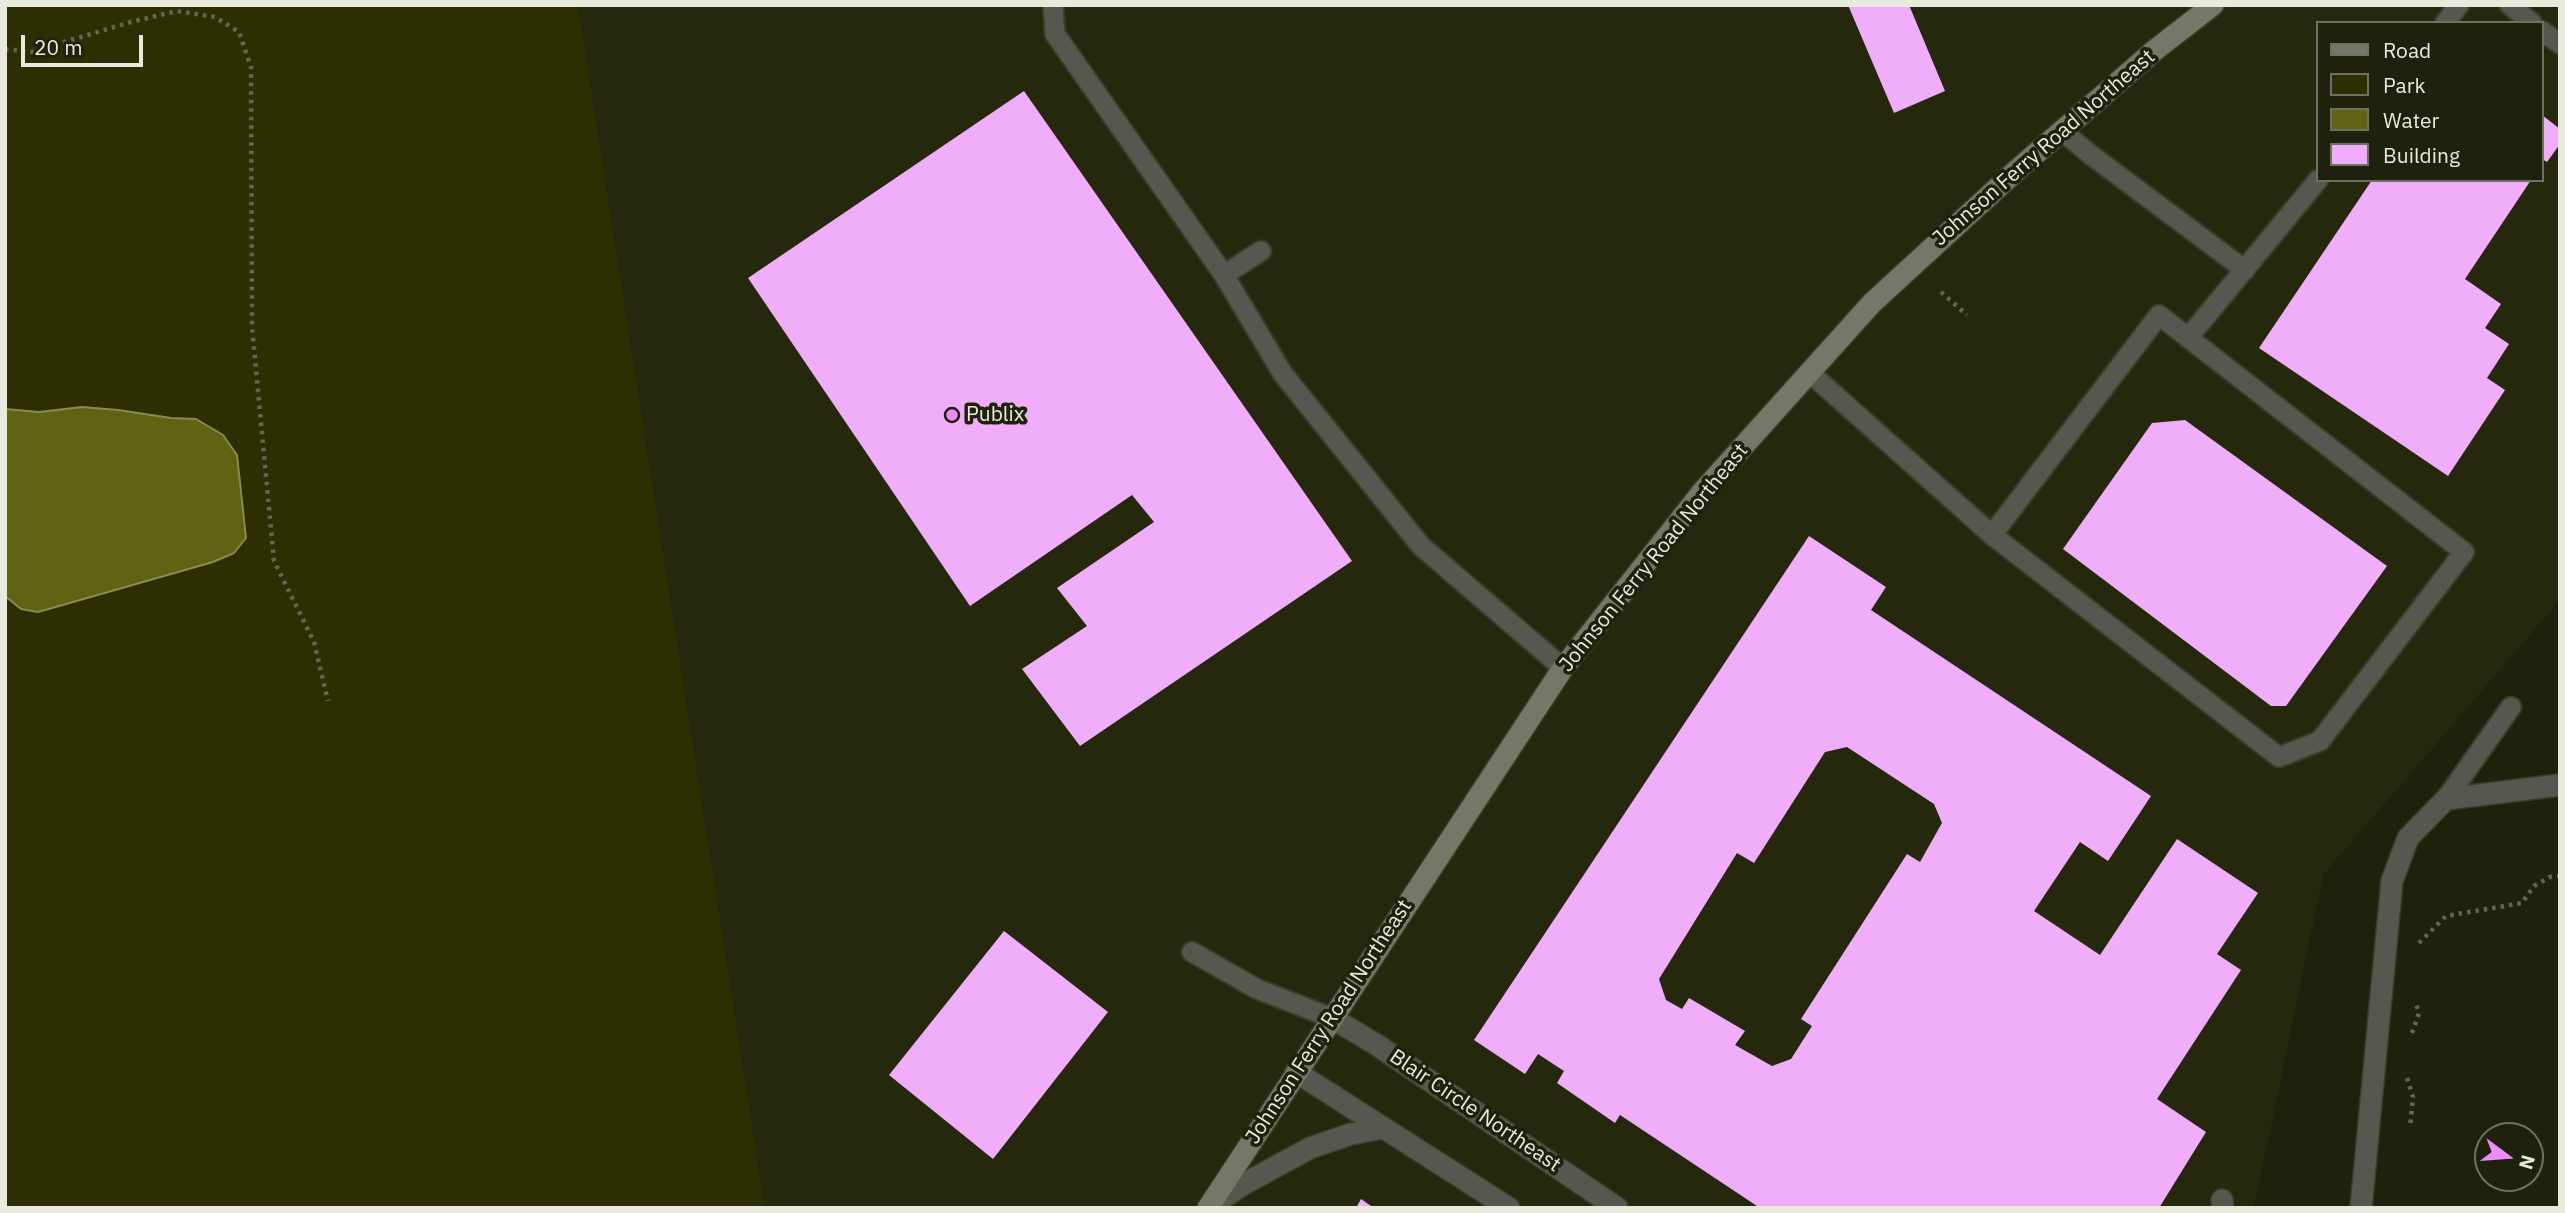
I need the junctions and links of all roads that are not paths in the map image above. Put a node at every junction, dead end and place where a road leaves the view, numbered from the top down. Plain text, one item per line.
1 (1054, 5) edge
2 (1066, 5) edge
3 (2213, 5) edge
4 (2459, 5) edge
5 (2510, 5) edge
6 (2447, 21) edge
7 (2530, 21) edge
8 (2544, 32) edge
9 (1055, 34) junction
10 (2560, 44) edge
11 (2062, 131) junction
12 (2316, 182) edge
13 (1261, 251) dead end
14 (2245, 270) junction
15 (1224, 275) junction
16 (2188, 338) junction
17 (1810, 372) junction
18 (1992, 535) junction
19 (1563, 668) junction
20 (2511, 707) dead end
21 (2560, 785) edge
22 (2446, 799) junction
23 (1192, 952) dead end
24 (1332, 1018) junction
25 (1296, 1072) junction
26 (1383, 1128) junction
27 (1209, 1207) edge
28 (1509, 1208) edge
29 (1617, 1208) edge
30 (2361, 1208) edge

1 - 9 lane
2 - 9 lane
3 - 11 main road, Johnson Ferry Road Northeast
4 - 6 lane
5 - 7 lane
8 - 10 lane
9 - 15 lane
11 - 14 lane
11 - 17 main road, Johnson Ferry Road Northeast
12 - 14 lane
13 - 15 lane
14 - 16 lane
15 - 19 lane
16 - 18 lane
16 - 18 lane
17 - 18 lane
17 - 19 main road, Johnson Ferry Road Northeast
19 - 24 main road, Johnson Ferry Road Northeast
20 - 22 lane
21 - 22 street
22 - 30 street
23 - 24 lane
24 - 25 main road, Johnson Ferry Road Northeast
24 - 29 street, Blair Circle Northeast
25 - 26 street
25 - 27 main road, Johnson Ferry Road Northeast
26 - 27 street
26 - 28 street

